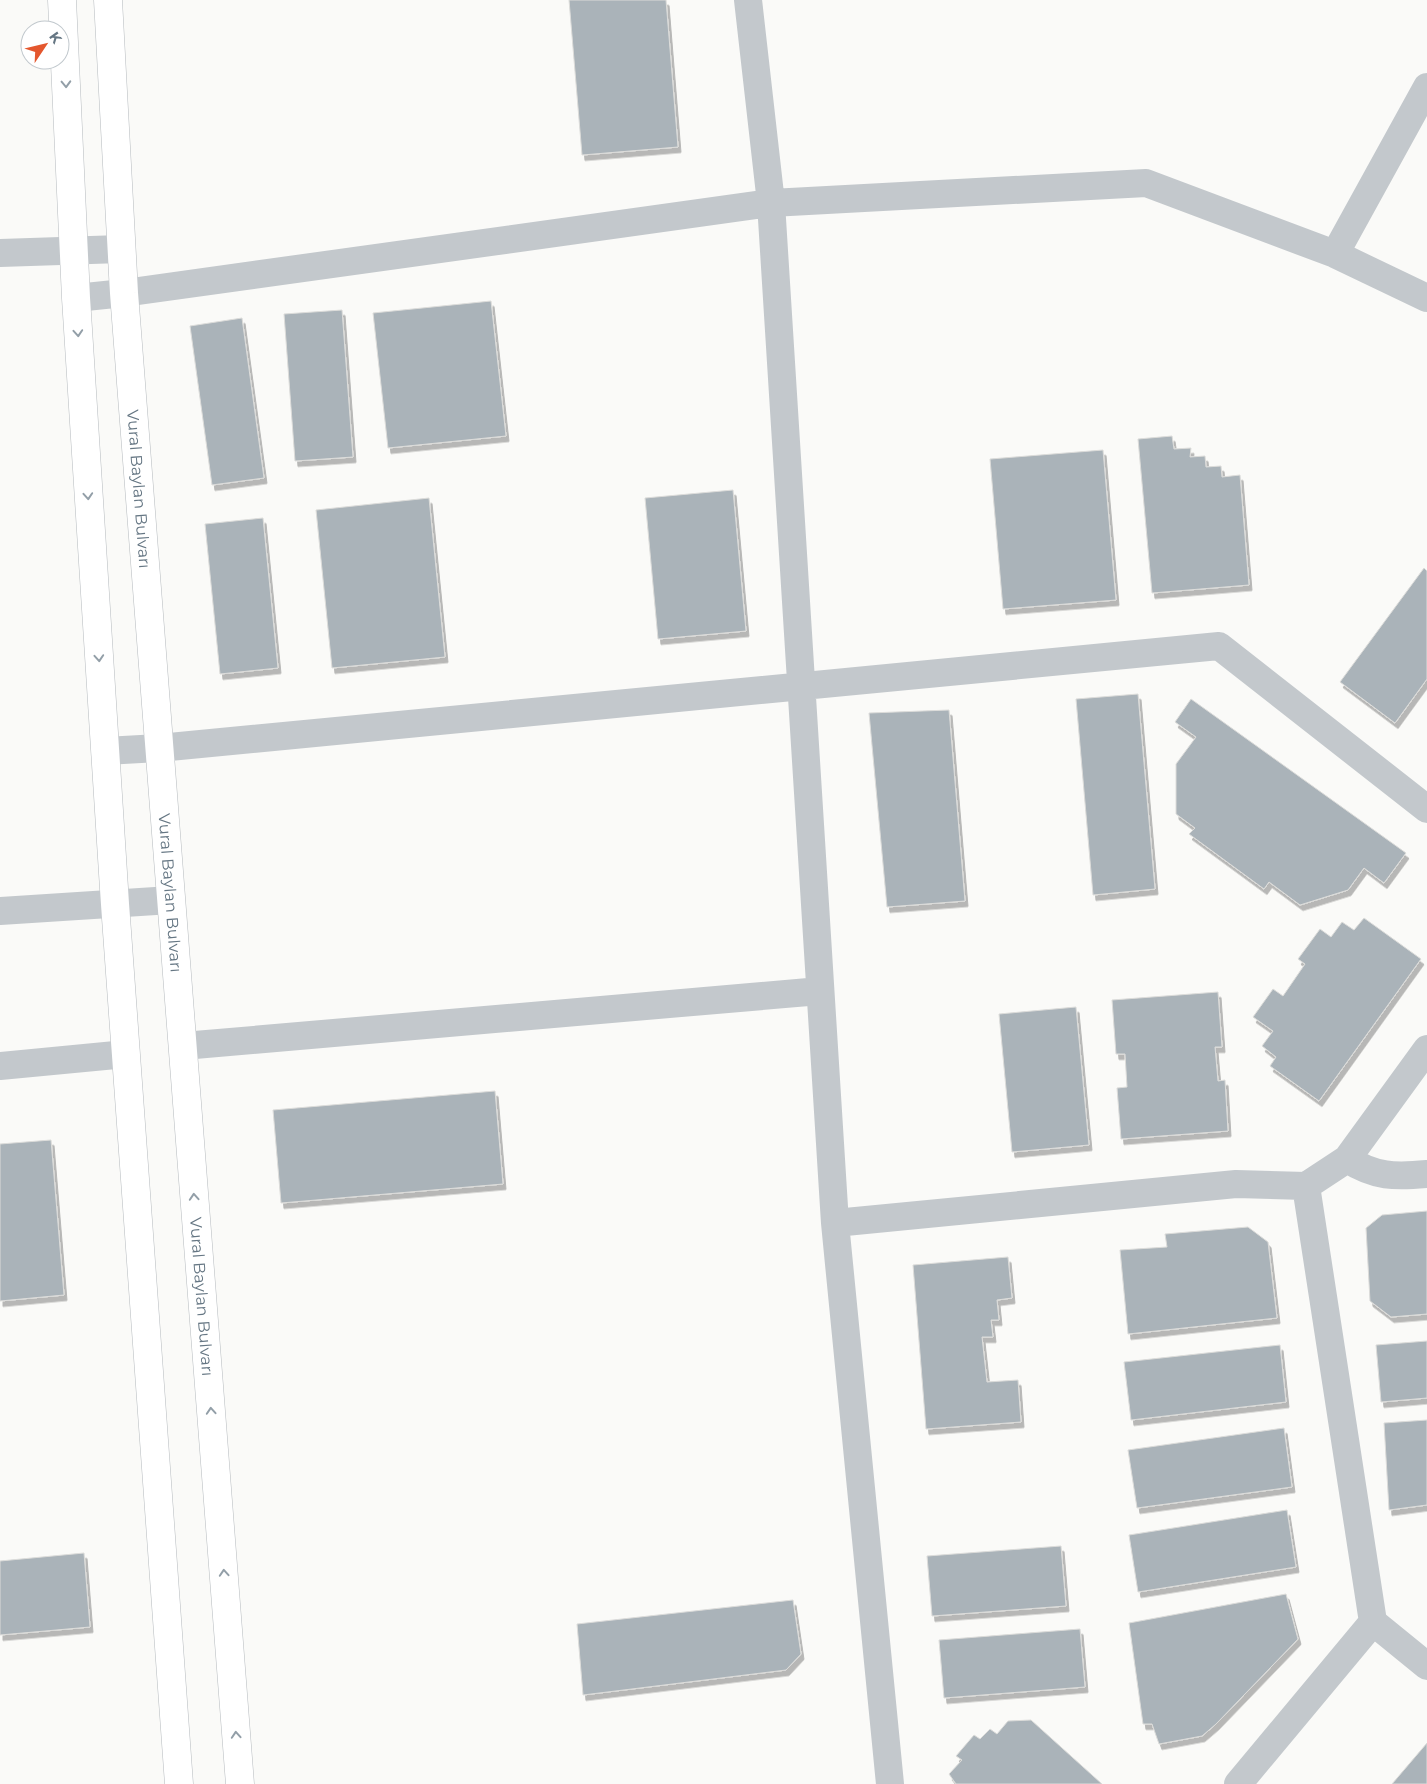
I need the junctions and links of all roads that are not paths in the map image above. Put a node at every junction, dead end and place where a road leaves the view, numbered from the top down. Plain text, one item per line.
1 (62, 0) edge
2 (108, 0) edge
3 (748, 0) edge
4 (1427, 87) edge
5 (772, 203) junction
6 (73, 249) junction
7 (121, 249) junction
8 (0, 253) edge
9 (1335, 254) junction
10 (124, 293) junction
11 (76, 298) junction
12 (1427, 298) edge
13 (801, 687) junction
14 (159, 748) junction
15 (105, 751) junction
16 (1427, 809) edge
17 (171, 900) junction
18 (115, 904) junction
19 (0, 911) edge
20 (820, 992) junction
21 (183, 1046) junction
22 (1427, 1049) edge
23 (126, 1054) junction
24 (0, 1066) edge
25 (1347, 1159) junction
26 (1427, 1174) edge
27 (1306, 1186) junction
28 (835, 1223) junction
29 (1373, 1622) junction
30 (1427, 1666) edge
31 (179, 1784) edge
32 (240, 1784) edge
33 (890, 1784) edge
34 (1238, 1784) edge

1 -> 6 main road
2 - 7 main road, Vural Baylan Bulvarı
3 - 5 street
4 - 9 street
5 - 9 street
5 - 10 street
5 - 13 street
6 - 7 street
6 - 8 street
6 - 11 main road
7 - 10 main road, Vural Baylan Bulvarı
9 - 12 street
10 - 11 street
10 - 14 main road, Vural Baylan Bulvarı
11 -> 15 main road
13 - 14 street
13 - 16 street
13 - 20 street
14 - 15 street
14 - 17 main road, Vural Baylan Bulvarı
15 - 18 main road
17 - 18 street
17 - 21 main road, Vural Baylan Bulvarı
18 - 19 street
18 - 23 main road
20 - 21 street
20 - 28 street
32 -> 21 main road, Vural Baylan Bulvarı
22 - 25 street
23 - 24 street
23 - 31 main road
25 - 26 street
25 - 27 street
27 - 28 street
27 - 29 street
28 - 33 street
29 - 30 street
29 - 34 street

